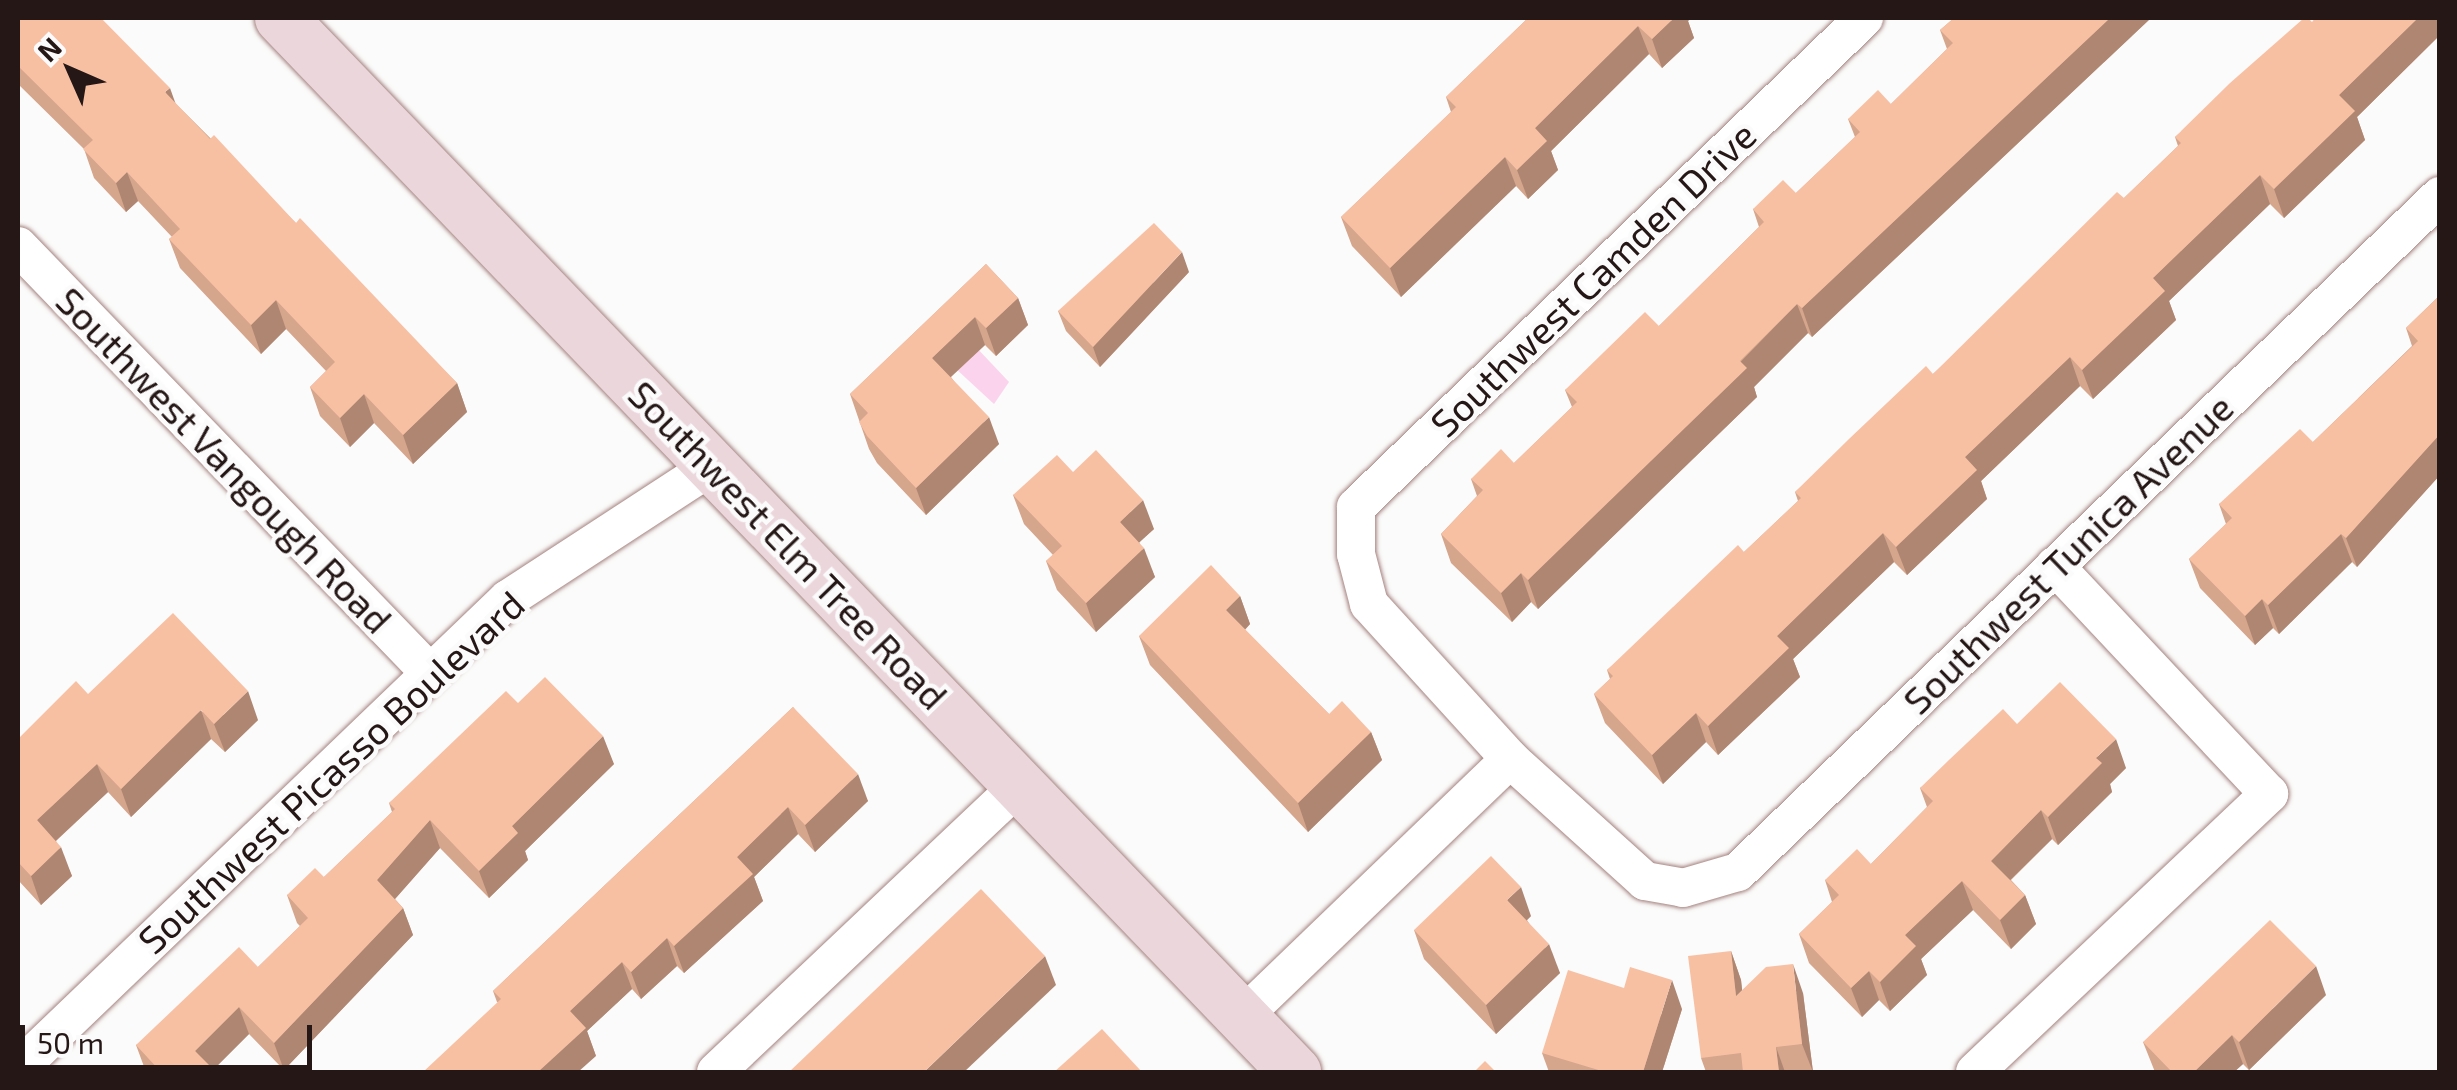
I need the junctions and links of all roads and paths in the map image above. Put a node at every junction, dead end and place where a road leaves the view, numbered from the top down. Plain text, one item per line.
1 (281, 18) edge
2 (1864, 18) edge
3 (2440, 196) edge
4 (26, 272) edge
5 (712, 466) junction
6 (2055, 566) junction
7 (430, 673) junction
8 (1510, 759) junction
9 (1019, 785) junction
10 (1684, 888) joint
11 (1242, 1017) junction
12 (18, 1069) edge
13 (716, 1072) edge
14 (1296, 1072) edge
15 (1975, 1072) edge

1 - 5 street, Southwest Elm Tree Road
2 - 8 street, Southwest Camden Drive
3 - 6 street, Southwest Tunica Avenue
4 - 7 street, Southwest Vangough Road
5 - 7 street, Southwest Picasso Boulevard
5 - 9 street, Southwest Elm Tree Road
6 - 10 street, Southwest Tunica Avenue
6 - 15 street
7 - 12 street, Southwest Picasso Boulevard
8 - 10 street, Southwest Camden Drive
8 - 11 street
9 - 11 street, Southwest Elm Tree Road
9 - 13 street
11 - 14 street, Southwest Elm Tree Road

